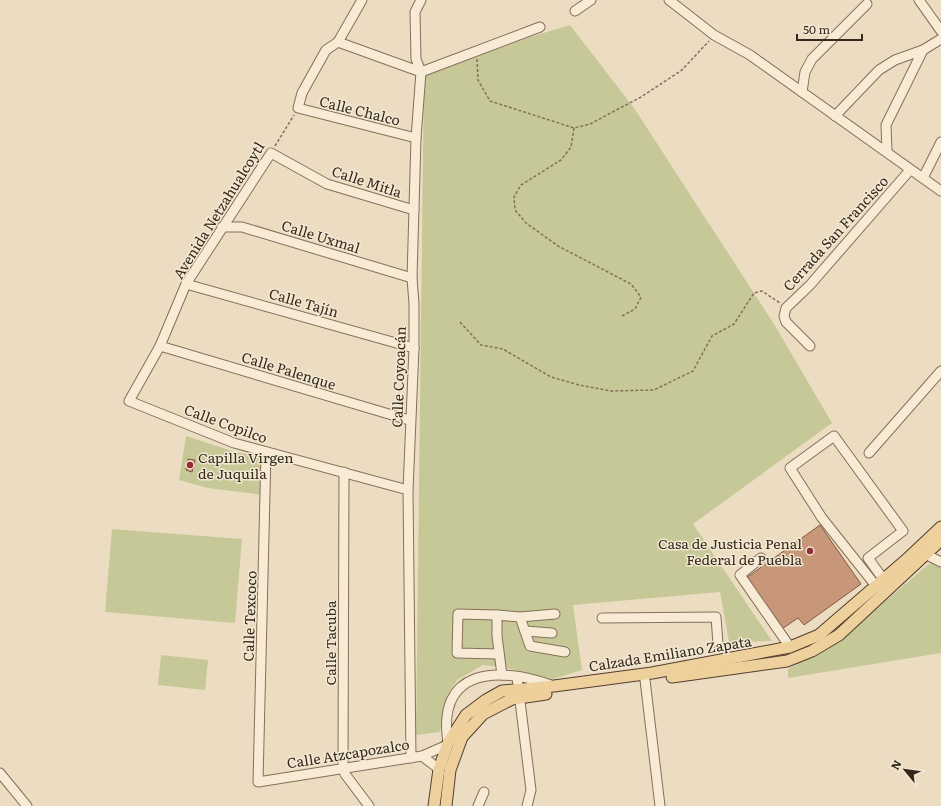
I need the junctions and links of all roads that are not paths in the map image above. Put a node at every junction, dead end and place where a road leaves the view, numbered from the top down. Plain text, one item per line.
1 (362, 0) edge
2 (421, 0) edge
3 (591, 0) edge
4 (670, 0) edge
5 (919, 0) edge
6 (682, 4) edge
7 (867, 4) dead end
8 (575, 11) dead end
9 (540, 27) dead end
10 (941, 31) edge
11 (941, 39) edge
12 (338, 42) junction
13 (923, 50) junction
14 (420, 72) junction
15 (802, 92) junction
16 (835, 116) junction
17 (416, 138) junction
18 (941, 142) edge
19 (886, 151) junction
20 (271, 152) joint
21 (910, 170) junction
22 (923, 178) junction
23 (941, 191) edge
24 (414, 210) junction
25 (222, 227) junction
26 (412, 278) junction
27 (186, 284) junction
28 (160, 346) junction
29 (810, 346) dead end
30 (414, 348) junction
31 (941, 371) edge
32 (129, 401) joint
33 (410, 420) junction
34 (266, 452) junction
35 (869, 453) dead end
36 (344, 472) junction
37 (408, 490) junction
38 (941, 527) edge
39 (941, 540) edge
40 (927, 555) junction
41 (761, 558) dead end
42 (941, 562) edge
43 (880, 583) junction
44 (555, 614) dead end
45 (497, 615) junction
46 (520, 618) junction
47 (602, 618) dead end
48 (525, 631) junction
49 (552, 633) dead end
50 (718, 644) dead end
51 (790, 647) junction
52 (565, 652) dead end
53 (499, 654) junction
54 (502, 675) junction
55 (517, 677) junction
56 (645, 680) junction
57 (554, 686) junction
58 (519, 694) junction
59 (447, 744) junction
60 (422, 756) junction
61 (411, 758) junction
62 (344, 768) junction
63 (439, 768) junction
64 (0, 773) edge
65 (258, 782) joint
66 (484, 792) dead end
67 (27, 806) edge
68 (369, 806) edge
69 (434, 806) edge
70 (446, 806) edge
71 (478, 806) edge
72 (527, 806) edge
73 (660, 806) edge

1 - 12 street
2 - 14 street, Calle Coyoacán
3 - 8 street
4 - 6 street
5 - 10 street
6 - 15 street
7 - 15 street
9 - 14 street
11 - 13 street
12 - 14 street
12 - 17 street, Calle Chalco
13 - 16 street
13 - 19 street
14 - 17 street, Calle Coyoacán
15 - 16 street
16 - 19 street
17 - 24 street, Calle Coyoacán
18 - 22 street
19 - 21 street
20 - 24 street, Calle Mitla
20 - 25 street, Avenida Netzahualcoytl
21 - 22 street
21 - 29 street, Cerrada San Francisco
22 - 23 street
24 - 26 street, Calle Coyoacán
25 - 26 street, Calle Uxmal
25 - 27 street, Avenida Netzahualcoytl
26 - 30 street, Calle Coyoacán
27 - 28 street, Avenida Netzahualcoytl
27 - 30 street, Calle Tajín
28 - 32 street, Avenida Netzahualcoytl
28 - 33 street, Calle Palenque
30 - 33 street, Calle Coyoacán
31 - 35 street
32 - 34 street, Calle Copilco
33 - 37 street, Calle Coyoacán
34 - 36 street, Calle Copilco
34 - 65 street, Calle Texcoco
36 - 37 street, Calle Copilco
36 - 62 street, Calle Tacuba
37 - 61 street, Calle Coyoacán
38 - 43 main road, Calzada Emiliano Zapata
39 - 40 main road, Calzada Emiliano Zapata
40 - 42 street
40 - 56 main road, Calzada Emiliano Zapata
41 - 51 street
43 - 43 street
43 - 51 main road, Calzada Emiliano Zapata
44 - 46 street
45 - 46 street
45 - 53 street
45 - 53 street
46 - 48 street
47 - 50 street
48 - 49 street
48 - 52 street
51 - 57 main road, Calzada Emiliano Zapata
53 - 54 street
54 - 55 street
54 - 59 street
55 - 57 street
55 - 58 street
56 - 58 main road, Calzada Emiliano Zapata
56 - 73 street
57 - 58 main road, Calzada Emiliano Zapata
58 - 59 main road, Calzada Emiliano Zapata
58 - 70 main road, Calzada Emiliano Zapata
58 - 72 street
59 - 60 street
59 - 63 main road, Calzada Emiliano Zapata
60 - 61 street, Calle Atzcapozalco
60 - 63 street, Calle Atzcapozalco
61 - 62 street, Calle Atzcapozalco
62 - 65 street, Calle Atzcapozalco
62 - 68 street, Calle Tacuba
63 - 69 main road, Calzada Emiliano Zapata
64 - 67 street
66 - 71 street

